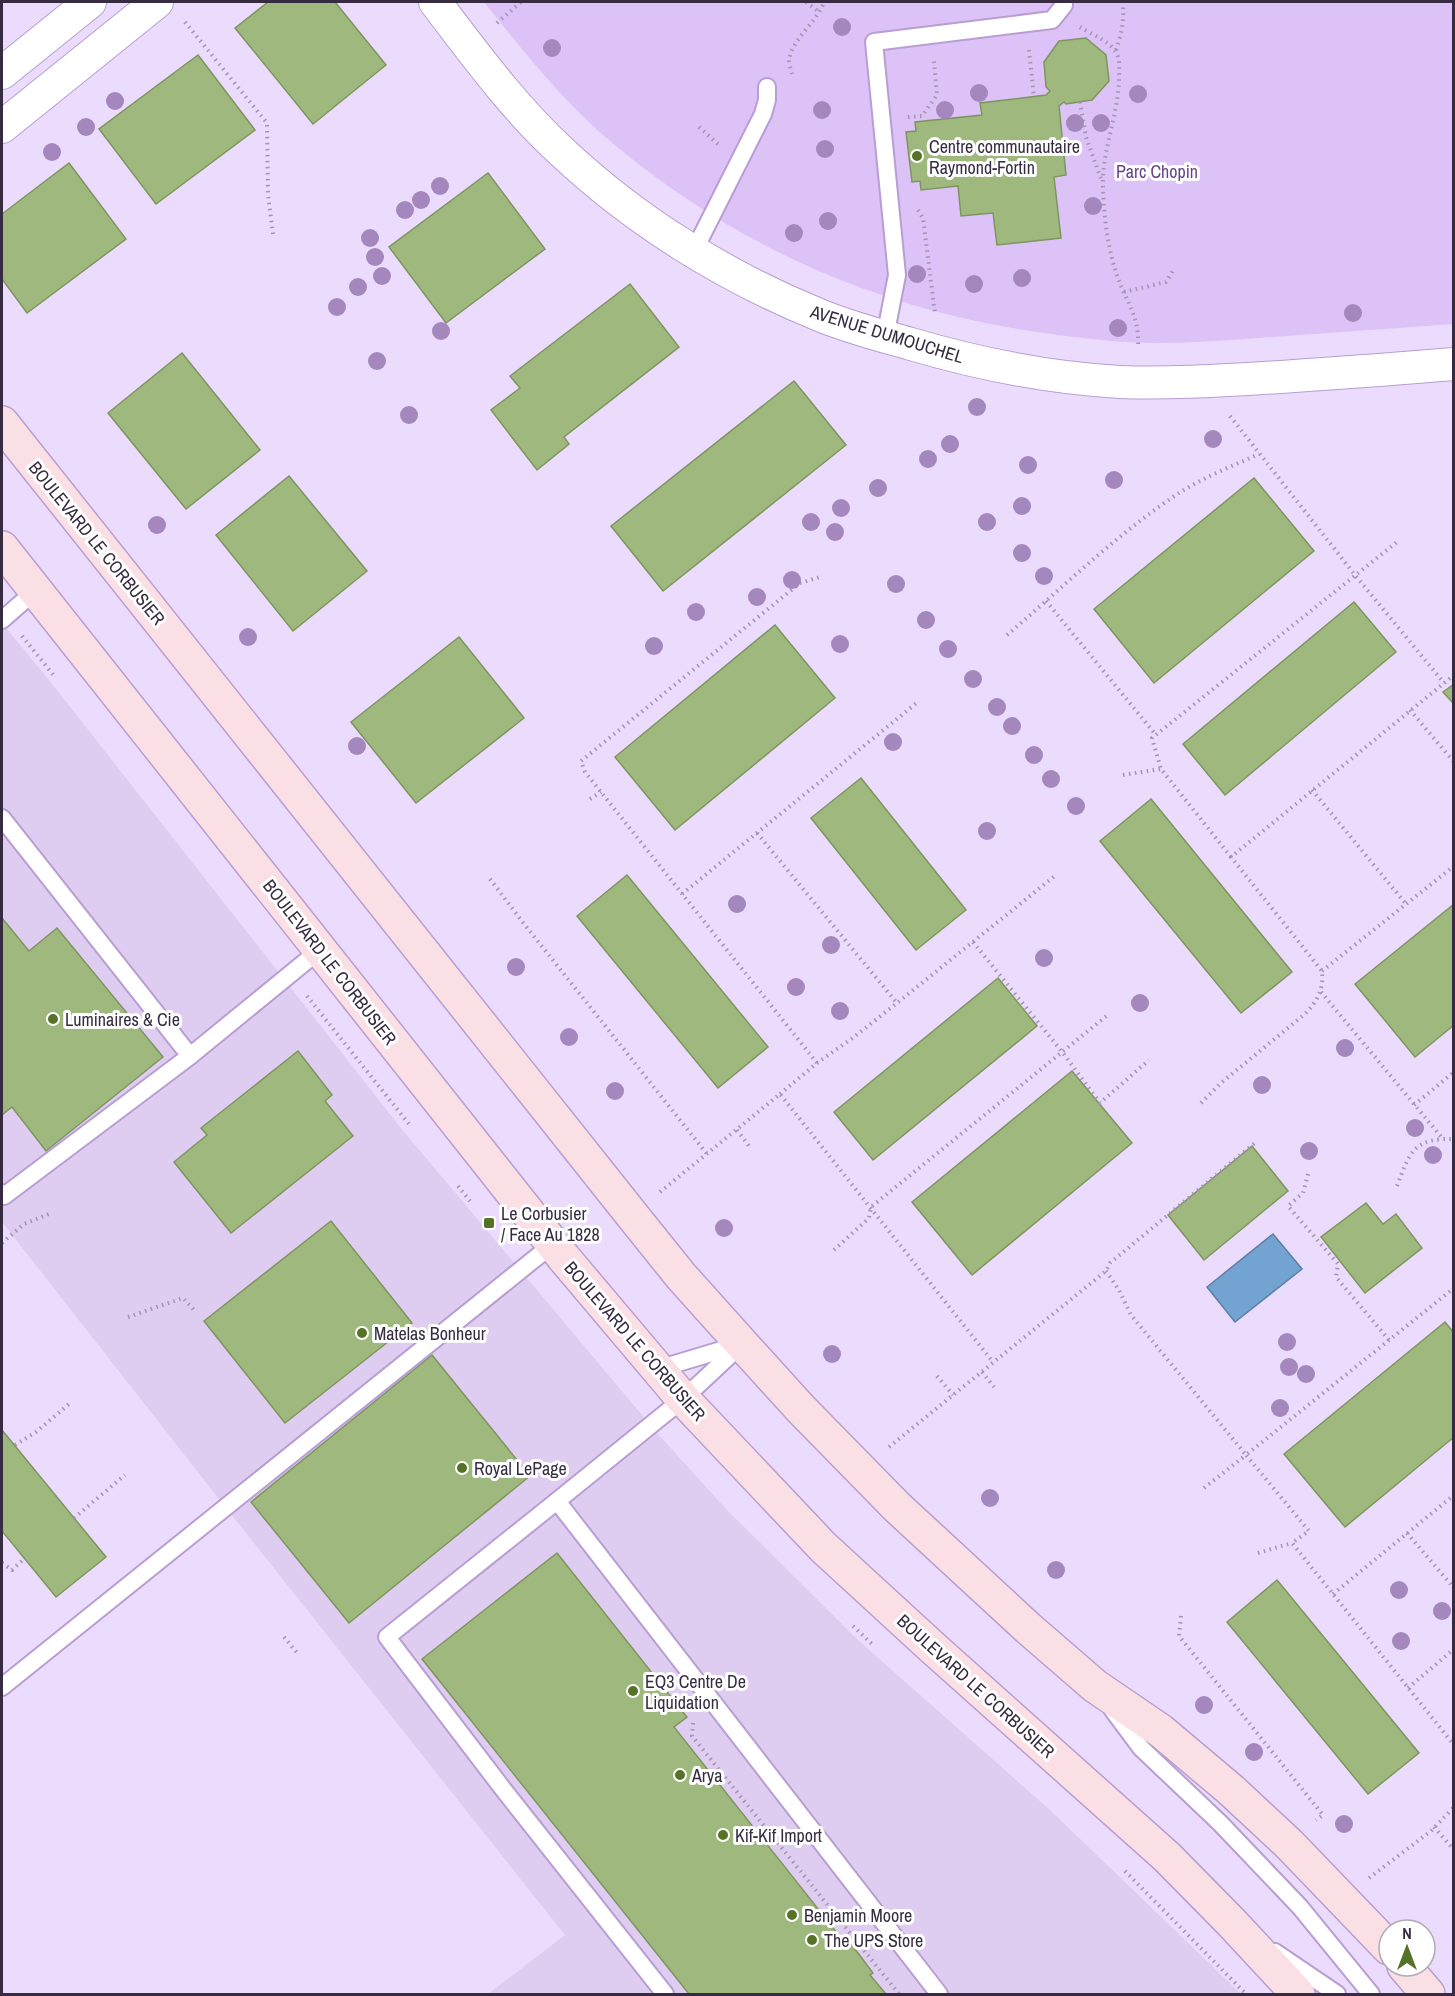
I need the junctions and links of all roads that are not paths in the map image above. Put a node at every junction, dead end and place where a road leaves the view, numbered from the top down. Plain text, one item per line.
1 (90, 2) edge
2 (157, 2) edge
3 (435, 2) edge
4 (1064, 2) edge
5 (2, 73) edge
6 (767, 87) dead end
7 (2, 127) edge
8 (694, 251) junction
9 (885, 337) junction
10 (1454, 364) edge
11 (2, 423) edge
12 (2, 548) edge
13 (35, 591) junction
14 (2, 620) edge
15 (2, 818) edge
16 (321, 949) junction
17 (190, 1056) junction
18 (2, 1192) edge
19 (553, 1244) junction
20 (742, 1344) junction
21 (658, 1369) junction
22 (683, 1399) junction
23 (557, 1501) junction
24 (1095, 1686) junction
25 (2, 1687) edge
26 (1232, 1923) junction
27 (1377, 1935) edge
28 (1414, 1978) edge
29 (665, 1995) edge
30 (939, 1995) edge
31 (1298, 1995) edge
32 (1337, 1995) edge
33 (1371, 1995) edge
34 (1428, 1995) edge

1 - 5 street
2 - 7 street
3 - 8 street, AVENUE DUMOUCHEL
4 - 9 lane
6 - 8 lane
8 - 9 street, AVENUE DUMOUCHEL
9 - 10 street, AVENUE DUMOUCHEL
11 - 20 street, BOULEVARD LE CORBUSIER
12 - 13 street, BOULEVARD LE CORBUSIER
13 - 14 lane
13 - 16 street, BOULEVARD LE CORBUSIER
15 - 17 lane
16 - 17 lane
16 - 19 street, BOULEVARD LE CORBUSIER
17 - 18 lane
19 - 21 street, BOULEVARD LE CORBUSIER
19 - 25 lane
20 - 21 lane
20 - 22 lane
20 - 24 street, BOULEVARD LE CORBUSIER
21 - 22 street, BOULEVARD LE CORBUSIER
22 - 23 lane
22 - 26 street, BOULEVARD LE CORBUSIER
23 - 29 lane
23 - 30 lane
24 - 27 street, BOULEVARD LE CORBUSIER
24 - 33 lane, BOULEVARD LE CORBUSIER
26 - 31 street, BOULEVARD LE CORBUSIER
26 - 32 lane, BOULEVARD LE CORBUSIER
28 - 34 street

